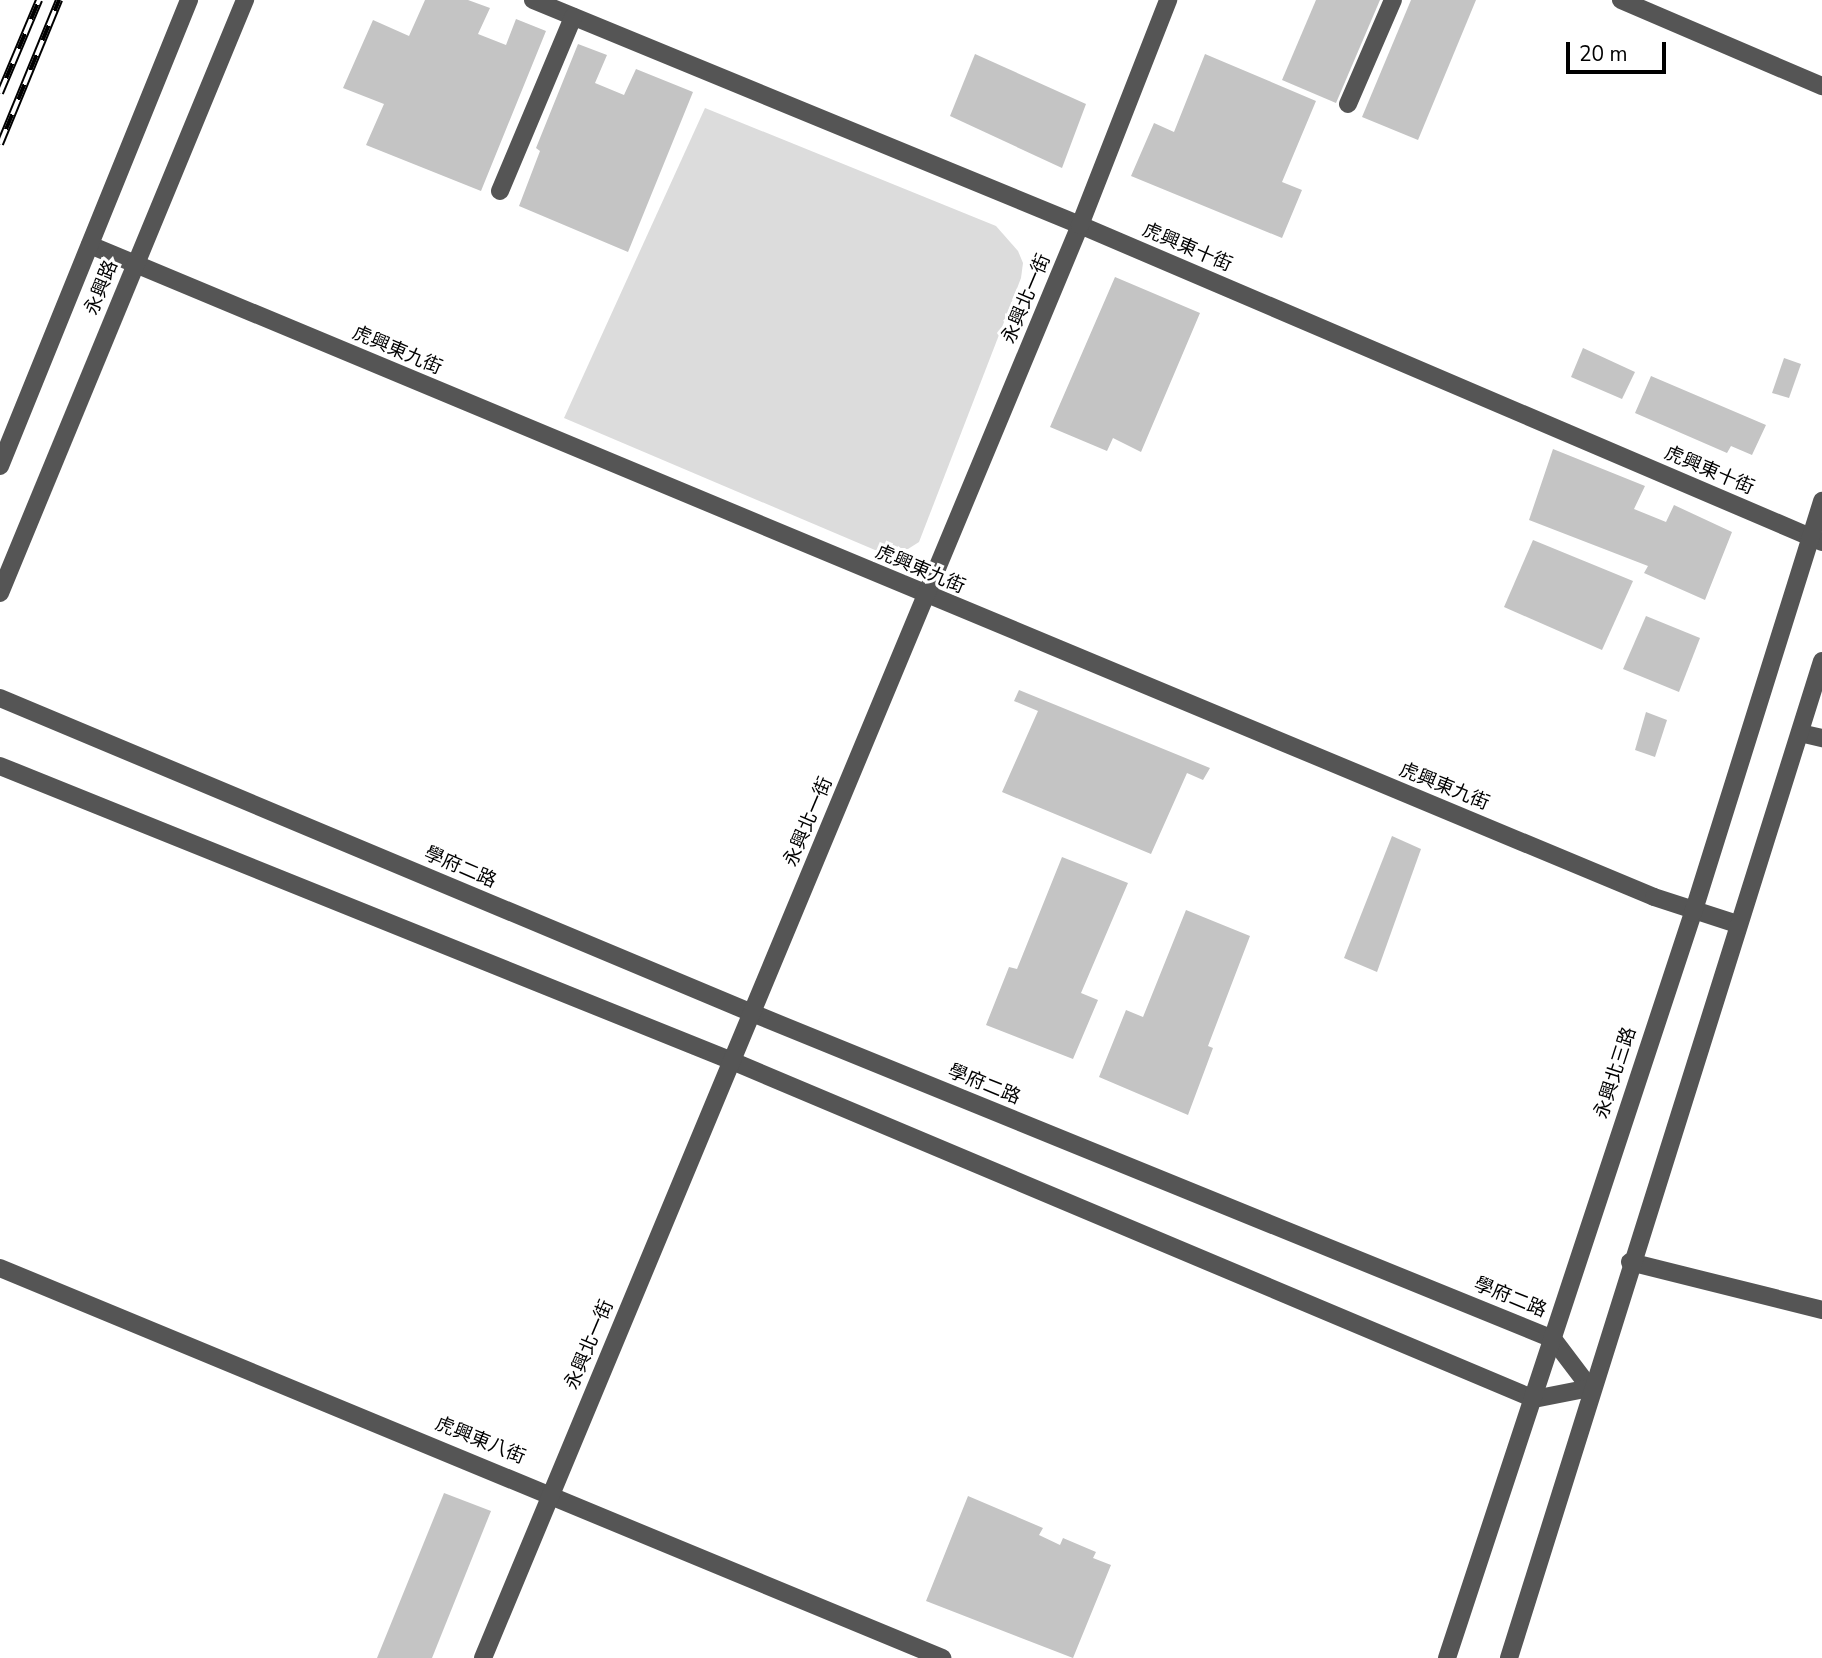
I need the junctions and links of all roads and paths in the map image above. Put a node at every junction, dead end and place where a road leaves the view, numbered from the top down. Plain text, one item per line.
1 (190, 0) edge
2 (245, 0) edge
3 (533, 0) edge
4 (1168, 0) edge
5 (1393, 0) edge
6 (1621, 0) edge
7 (573, 16) junction
8 (1822, 86) edge
9 (1348, 104) dead end
10 (500, 191) dead end
11 (1080, 225) junction
12 (90, 245) junction
13 (135, 264) junction
14 (0, 466) edge
15 (1822, 501) edge
16 (1816, 540) edge
17 (0, 593) edge
18 (926, 596) junction
19 (1822, 661) edge
20 (0, 698) edge
21 (1800, 733) junction
22 (1822, 738) edge
23 (0, 766) edge
24 (1693, 913) junction
25 (1737, 925) junction
26 (752, 1013) junction
27 (732, 1061) junction
28 (1630, 1262) junction
29 (0, 1268) edge
30 (1822, 1310) edge
31 (1553, 1339) junction
32 (1590, 1388) junction
33 (1534, 1399) junction
34 (551, 1493) junction
35 (483, 1658) edge
36 (942, 1658) edge
37 (1447, 1658) edge
38 (1509, 1658) edge

1 - 12 street, 永興路
2 - 13 street, 永興路
3 - 7 street, 虎興東十街
4 - 11 street, 永興北一街
5 - 9 street
6 - 8 street
7 - 10 street
7 - 11 street, 虎興東十街
11 - 16 street, 虎興東十街
11 - 18 street, 永興北一街
12 - 13 street, 虎興東九街
12 - 14 street, 永興路
13 - 17 street, 永興路
13 - 18 street, 虎興東九街
15 - 16 street, 永興北三路
16 - 24 street, 永興北三路
18 - 24 street, 虎興東九街
18 - 26 street, 永興北一街
19 - 21 street
20 - 26 street, 學府二路
21 - 22 street
21 - 25 street
23 - 27 street
24 - 25 street, 虎興東九街
24 - 31 street, 永興北三路
25 - 28 street
26 - 27 street, 永興北一街
26 - 31 street, 學府二路
27 - 33 street
27 - 34 street, 永興北一街
28 - 30 street
28 - 32 street
29 - 34 street, 虎興東八街
31 - 32 street, 學府二路
31 - 33 street, 永興北三路
32 - 33 street
32 - 38 street
33 - 37 street, 永興北三路
34 - 35 street, 永興北一街
34 - 36 street, 虎興東八街

